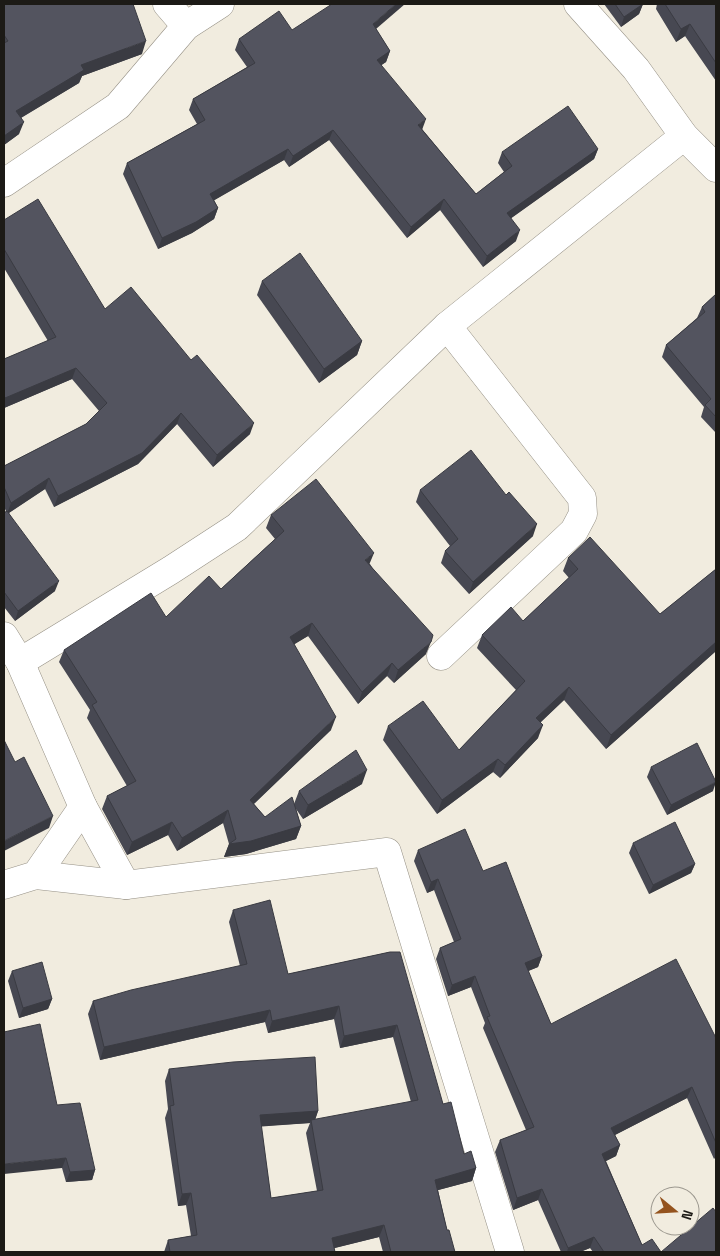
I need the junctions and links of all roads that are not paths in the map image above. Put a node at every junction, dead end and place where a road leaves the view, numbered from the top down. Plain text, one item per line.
1 (167, 4) edge
2 (220, 4) edge
3 (578, 4) edge
4 (186, 26) junction
5 (684, 136) junction
6 (716, 168) edge
7 (4, 183) edge
8 (447, 326) junction
9 (4, 636) edge
10 (441, 656) dead end
11 (20, 662) junction
12 (83, 807) junction
13 (36, 875) junction
14 (4, 885) edge
15 (126, 885) junction
16 (510, 1252) edge

1 - 4 street
2 - 4 street
3 - 5 street
4 - 7 street
5 - 6 street
5 - 8 street
8 - 10 street
8 - 11 street
9 - 11 street
11 - 12 street
12 - 13 street
12 - 15 street
13 - 14 street
13 - 15 street
15 - 16 street

